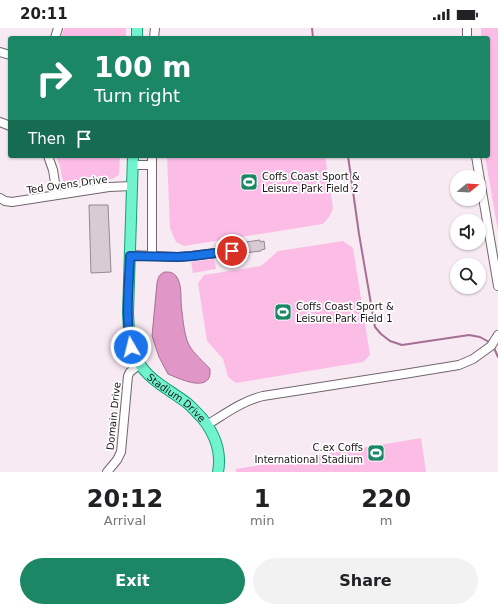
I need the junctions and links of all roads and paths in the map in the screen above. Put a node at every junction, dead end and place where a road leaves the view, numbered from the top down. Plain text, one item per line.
1 (49, 158) edge
2 (152, 158) edge
3 (476, 158) edge
4 (133, 161) edge
5 (152, 165) junction
6 (132, 186) junction
7 (57, 195) junction
8 (2, 199) edge
9 (232, 251) dead end
10 (130, 256) junction
11 (152, 256) junction
12 (498, 286) edge
13 (498, 335) edge
14 (140, 364) junction
15 (207, 425) junction
16 (107, 472) edge
17 (218, 472) edge

1 - 7 street
2 - 5 street
3 - 12 street
4 - 5 street
4 - 6 main road, Stadium Drive
5 - 11 street
6 - 7 street, Ted Ovens Drive
6 - 10 main road, Stadium Drive
7 - 8 street, Ted Ovens Drive
9 - 11 street
10 - 11 street
10 - 14 main road, Stadium Drive
13 - 15 street
14 - 15 main road, Stadium Drive
14 - 16 street, Domain Drive
15 - 17 main road, Stadium Drive

